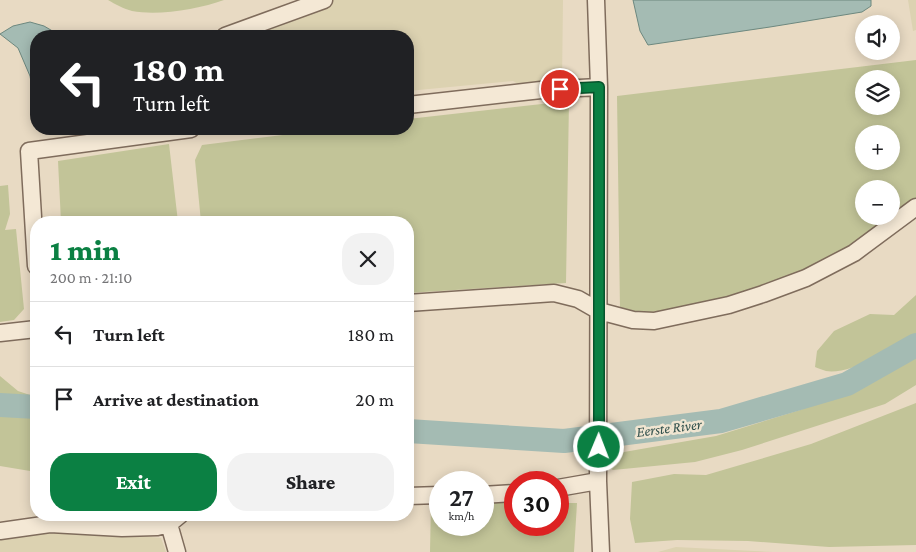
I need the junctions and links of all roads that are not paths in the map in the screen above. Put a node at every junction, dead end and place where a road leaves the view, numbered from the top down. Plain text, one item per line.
1 (324, 0) edge
2 (596, 0) edge
3 (241, 30) edge
4 (599, 87) junction
5 (414, 103) edge
6 (141, 135) edge
7 (916, 207) edge
8 (33, 216) edge
9 (414, 303) edge
10 (599, 311) junction
11 (30, 330) edge
12 (0, 333) edge
13 (598, 481) junction
14 (569, 486) edge
15 (429, 495) edge
16 (414, 496) edge
17 (170, 521) edge
18 (175, 521) edge
19 (0, 531) edge
20 (177, 552) edge
21 (601, 552) edge

1 - 3 street
2 - 4 street
4 - 5 street
4 - 10 street
6 - 8 street
7 - 10 street
9 - 10 street
10 - 13 street
11 - 12 street
13 - 14 street
13 - 21 street
15 - 16 street
17 - 19 street
18 - 20 street

